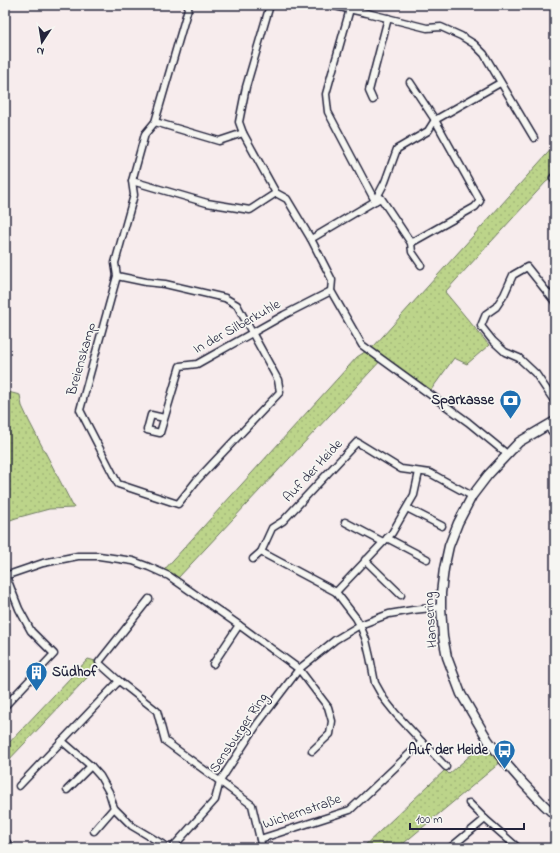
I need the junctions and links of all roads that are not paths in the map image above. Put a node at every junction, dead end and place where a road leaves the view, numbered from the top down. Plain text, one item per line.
1 (189, 5) edge
2 (270, 5) edge
3 (330, 5) edge
4 (350, 9) junction
5 (388, 18) junction
6 (410, 82) dead end
7 (500, 83) junction
8 (373, 100) dead end
9 (434, 120) junction
10 (155, 122) junction
11 (243, 133) junction
12 (534, 138) dead end
13 (555, 176) edge
14 (132, 181) junction
15 (555, 181) edge
16 (276, 193) junction
17 (375, 201) junction
18 (311, 239) junction
19 (411, 243) junction
20 (421, 265) dead end
21 (117, 276) junction
22 (331, 291) junction
23 (555, 302) edge
24 (252, 333) junction
25 (555, 402) edge
26 (164, 418) dead end
27 (555, 421) edge
28 (546, 426) junction
29 (555, 436) edge
30 (507, 454) junction
31 (419, 472) junction
32 (472, 496) junction
33 (407, 508) junction
34 (345, 522) dead end
35 (442, 526) dead end
36 (385, 540) junction
37 (261, 552) junction
38 (254, 559) dead end
39 (427, 559) dead end
40 (366, 560) junction
41 (5, 576) edge
42 (336, 592) junction
43 (401, 595) dead end
44 (149, 599) dead end
45 (441, 607) junction
46 (239, 625) junction
47 (360, 625) junction
48 (213, 664) dead end
49 (299, 669) junction
50 (119, 681) junction
51 (5, 706) edge
52 (62, 741) junction
53 (422, 742) junction
54 (312, 751) dead end
55 (91, 766) junction
56 (446, 767) dead end
57 (220, 781) junction
58 (19, 786) dead end
59 (67, 790) dead end
60 (469, 803) dead end
61 (114, 808) junction
62 (555, 815) edge
63 (485, 819) junction
64 (94, 831) dead end
65 (260, 839) junction
66 (5, 840) edge
67 (11, 848) edge
68 (169, 848) edge
69 (172, 848) edge
70 (262, 848) edge
71 (450, 848) edge
72 (518, 848) edge

1 - 10 street
2 - 11 street
3 - 4 street
4 - 5 street
4 - 17 street
5 - 7 street
5 - 8 street
6 - 9 street
7 - 9 street
7 - 12 street
9 - 17 street
9 - 19 street
10 - 11 street
10 - 14 street
11 - 16 street
13 - 15 street
14 - 16 street
14 - 21 street
16 - 18 street
17 - 18 street
17 - 19 street
18 - 22 street
19 - 20 street
21 - 24 street, Breienskamp
21 - 24 street, Breienskamp
22 - 24 street, In der Silberkuhle
22 - 30 street
23 - 25 street
24 - 26 street, In der Silberkuhle
27 - 28 street, Hansering
28 - 29 street
28 - 30 street, Hansering
30 - 32 street, Hansering
31 - 32 street, Auf der Heide
31 - 33 street
31 - 37 street, Auf der Heide
32 - 45 street, Hansering
33 - 35 street
33 - 36 street
34 - 36 street
36 - 39 street
36 - 40 street
37 - 38 street, Auf der Heide
37 - 42 street
40 - 42 street
40 - 43 street
41 - 46 street
41 - 51 street
42 - 47 street
44 - 50 street, Wichernstraße
45 - 47 street, Sensburger Ring
45 - 62 street, Hansering
46 - 48 street
46 - 49 street
47 - 49 street, Sensburger Ring
47 - 53 street
49 - 54 street
49 - 57 street, Sensburger Ring
50 - 52 street
50 - 57 street, Wichernstraße
52 - 55 street
52 - 58 street
53 - 56 street
53 - 65 street, Wichernstraße
55 - 59 street
55 - 61 street
57 - 65 street, Wichernstraße
57 - 69 street, Sensburger Ring
60 - 63 street
61 - 64 street
61 - 68 street
63 - 71 street
63 - 72 street
65 - 70 street, Wichernstraße
66 - 67 street

